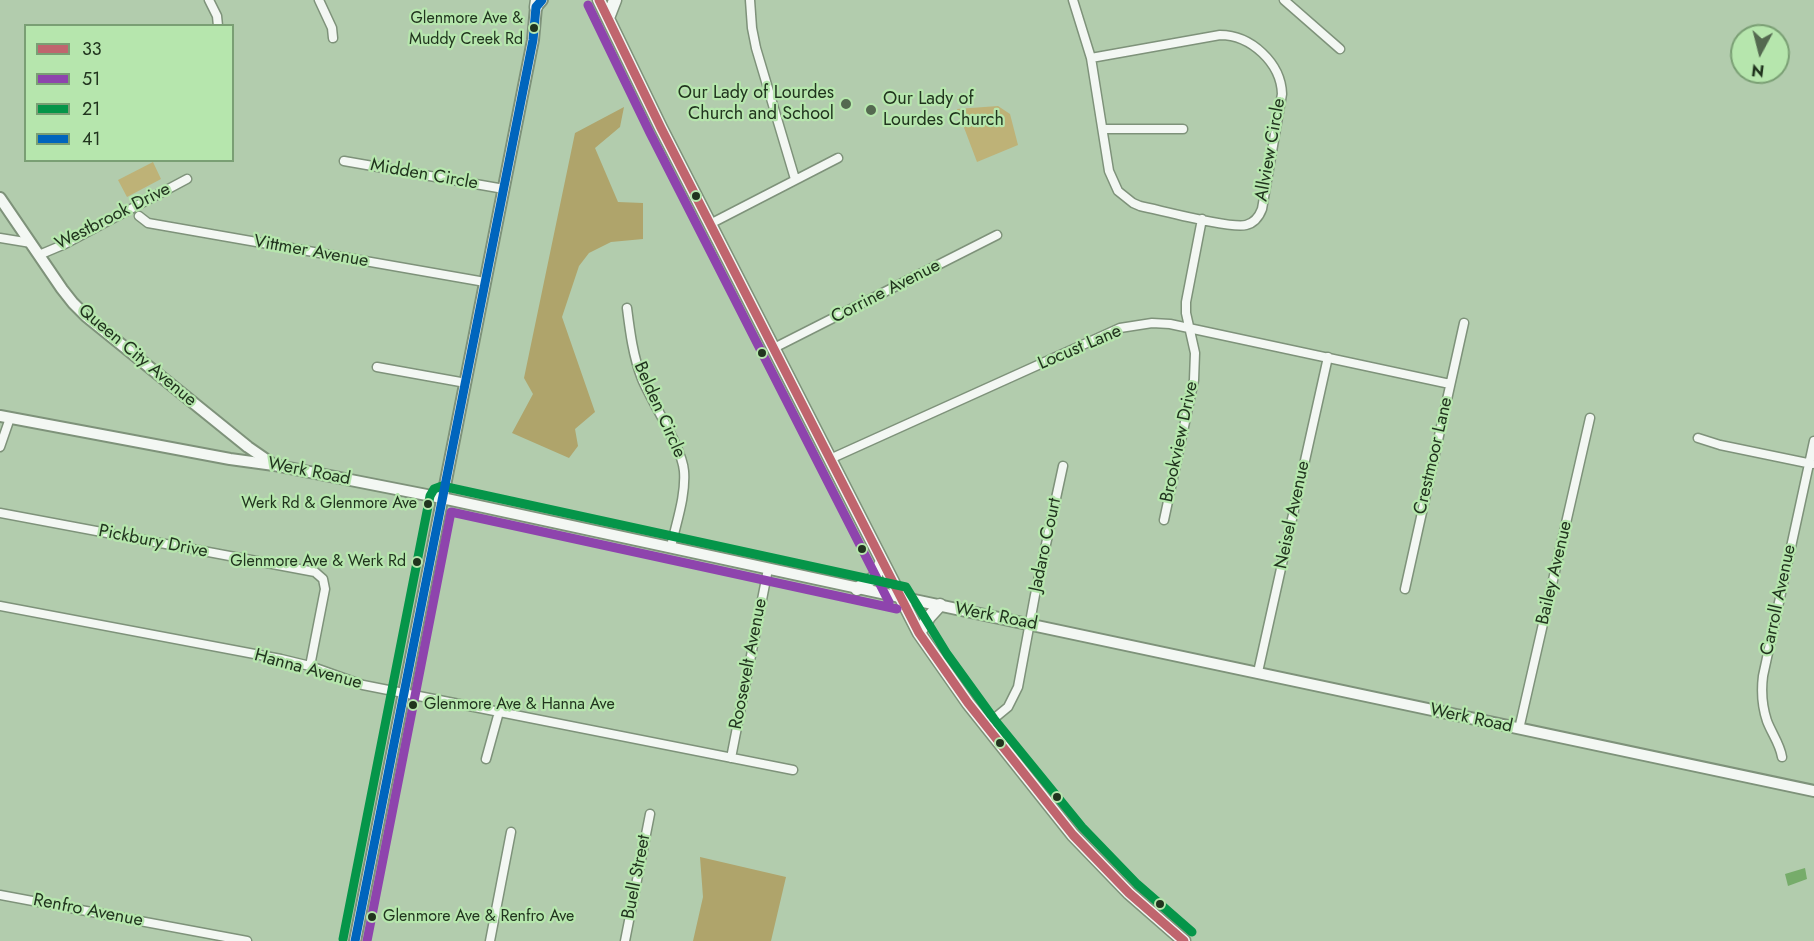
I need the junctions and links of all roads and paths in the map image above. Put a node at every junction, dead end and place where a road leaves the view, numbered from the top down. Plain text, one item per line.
1 (209, 0) edge
2 (319, 0) edge
3 (599, 0) edge
4 (615, 0) edge
5 (750, 0) edge
6 (1073, 0) edge
7 (1284, 0) edge
8 (538, 2) edge
9 (608, 18) junction
10 (218, 24) edge
11 (333, 38) dead end
12 (1340, 50) dead end
13 (1091, 58) junction
14 (1103, 129) junction
15 (1183, 129) dead end
16 (838, 158) dead end
17 (344, 161) dead end
18 (187, 179) dead end
19 (795, 179) junction
20 (504, 189) junction
21 (0, 198) edge
22 (139, 216) dead end
23 (1202, 219) junction
24 (710, 224) junction
25 (997, 235) dead end
26 (0, 238) edge
27 (31, 243) junction
28 (39, 255) junction
29 (485, 282) junction
30 (627, 308) dead end
31 (1464, 323) dead end
32 (1191, 328) junction
33 (774, 348) junction
34 (1328, 357) junction
35 (376, 367) dead end
36 (466, 383) junction
37 (1450, 384) junction
38 (5, 417) edge
39 (1590, 418) dead end
40 (1698, 438) dead end
41 (1814, 441) edge
42 (0, 447) edge
43 (830, 459) junction
44 (1812, 464) edge
45 (274, 465) junction
46 (1063, 466) dead end
47 (442, 498) junction
48 (0, 513) edge
49 (1164, 520) dead end
50 (670, 547) junction
51 (882, 561) junction
52 (768, 569) junction
53 (857, 589) junction
54 (1405, 589) dead end
55 (900, 597) junction
56 (940, 605) junction
57 (0, 606) edge
58 (1030, 624) junction
59 (919, 633) junction
60 (310, 666) junction
61 (1258, 672) junction
62 (403, 693) junction
63 (499, 712) junction
64 (985, 726) junction
65 (1519, 729) junction
66 (1782, 757) dead end
67 (731, 758) junction
68 (486, 759) dead end
69 (793, 770) dead end
70 (1814, 791) edge
71 (650, 814) dead end
72 (512, 832) dead end
73 (0, 895) edge
74 (247, 941) edge
75 (355, 941) edge
76 (490, 941) edge
77 (625, 941) edge
78 (1184, 941) edge

1 - 10 street
2 - 11 street
3 - 9 main road
4 - 9 main road
5 - 19 street
6 - 13 street, Allview Circle
7 - 12 street
8 - 20 street
9 - 24 main road
13 - 14 street, Allview Circle
13 - 23 street, Allview Circle
14 - 15 street
14 - 23 street, Allview Circle
16 - 19 street
17 - 20 street, Midden Circle
18 - 28 street, Westbrook Drive
19 - 24 street
20 - 29 street
21 - 27 street, Queen City Avenue
22 - 29 street, Vittmer Avenue
23 - 32 street, Brookview Drive
24 - 33 main road
25 - 33 street, Corrine Avenue
26 - 27 street, Westbrook Drive
27 - 28 street, Queen City Avenue
28 - 45 street, Queen City Avenue
29 - 36 street
30 - 50 street, Belden Circle
31 - 37 street, Crestmoor Lane
32 - 34 street, Locust Lane
32 - 43 street, Locust Lane
32 - 49 street, Brookview Drive
33 - 43 main road
34 - 37 street, Locust Lane
34 - 61 street, Neisel Avenue
35 - 36 street
36 - 47 street
37 - 54 street, Crestmoor Lane
38 - 42 street
38 - 45 street, Werk Road
39 - 65 street, Bailey Avenue
40 - 44 street
41 - 44 street, Carroll Avenue
43 - 51 main road
44 - 66 street, Carroll Avenue
45 - 47 street, Werk Road
46 - 58 street, Jadaro Court
47 - 50 street, Werk Road
47 - 62 street
48 - 60 street, Pickbury Drive
50 - 52 street, Werk Road
51 - 53 main road
51 - 55 main road
52 - 53 street, Werk Road
52 - 67 street, Roosevelt Avenue
53 - 55 street, Werk Road
55 - 56 street, Werk Road
55 - 59 main road
56 - 58 street, Werk Road
56 - 59 main road
57 - 60 street, Hanna Avenue
58 - 61 street, Werk Road
58 - 64 street, Jadaro Court
59 - 64 main road
60 - 62 street, Hanna Avenue
61 - 65 street, Werk Road
62 - 63 street, Hanna Avenue
62 - 75 street
63 - 67 street, Hanna Avenue
63 - 68 street
64 - 78 main road
65 - 70 street, Werk Road
67 - 69 street, Hanna Avenue
71 - 77 street, Buell Street
72 - 76 street
73 - 74 street, Renfro Avenue

